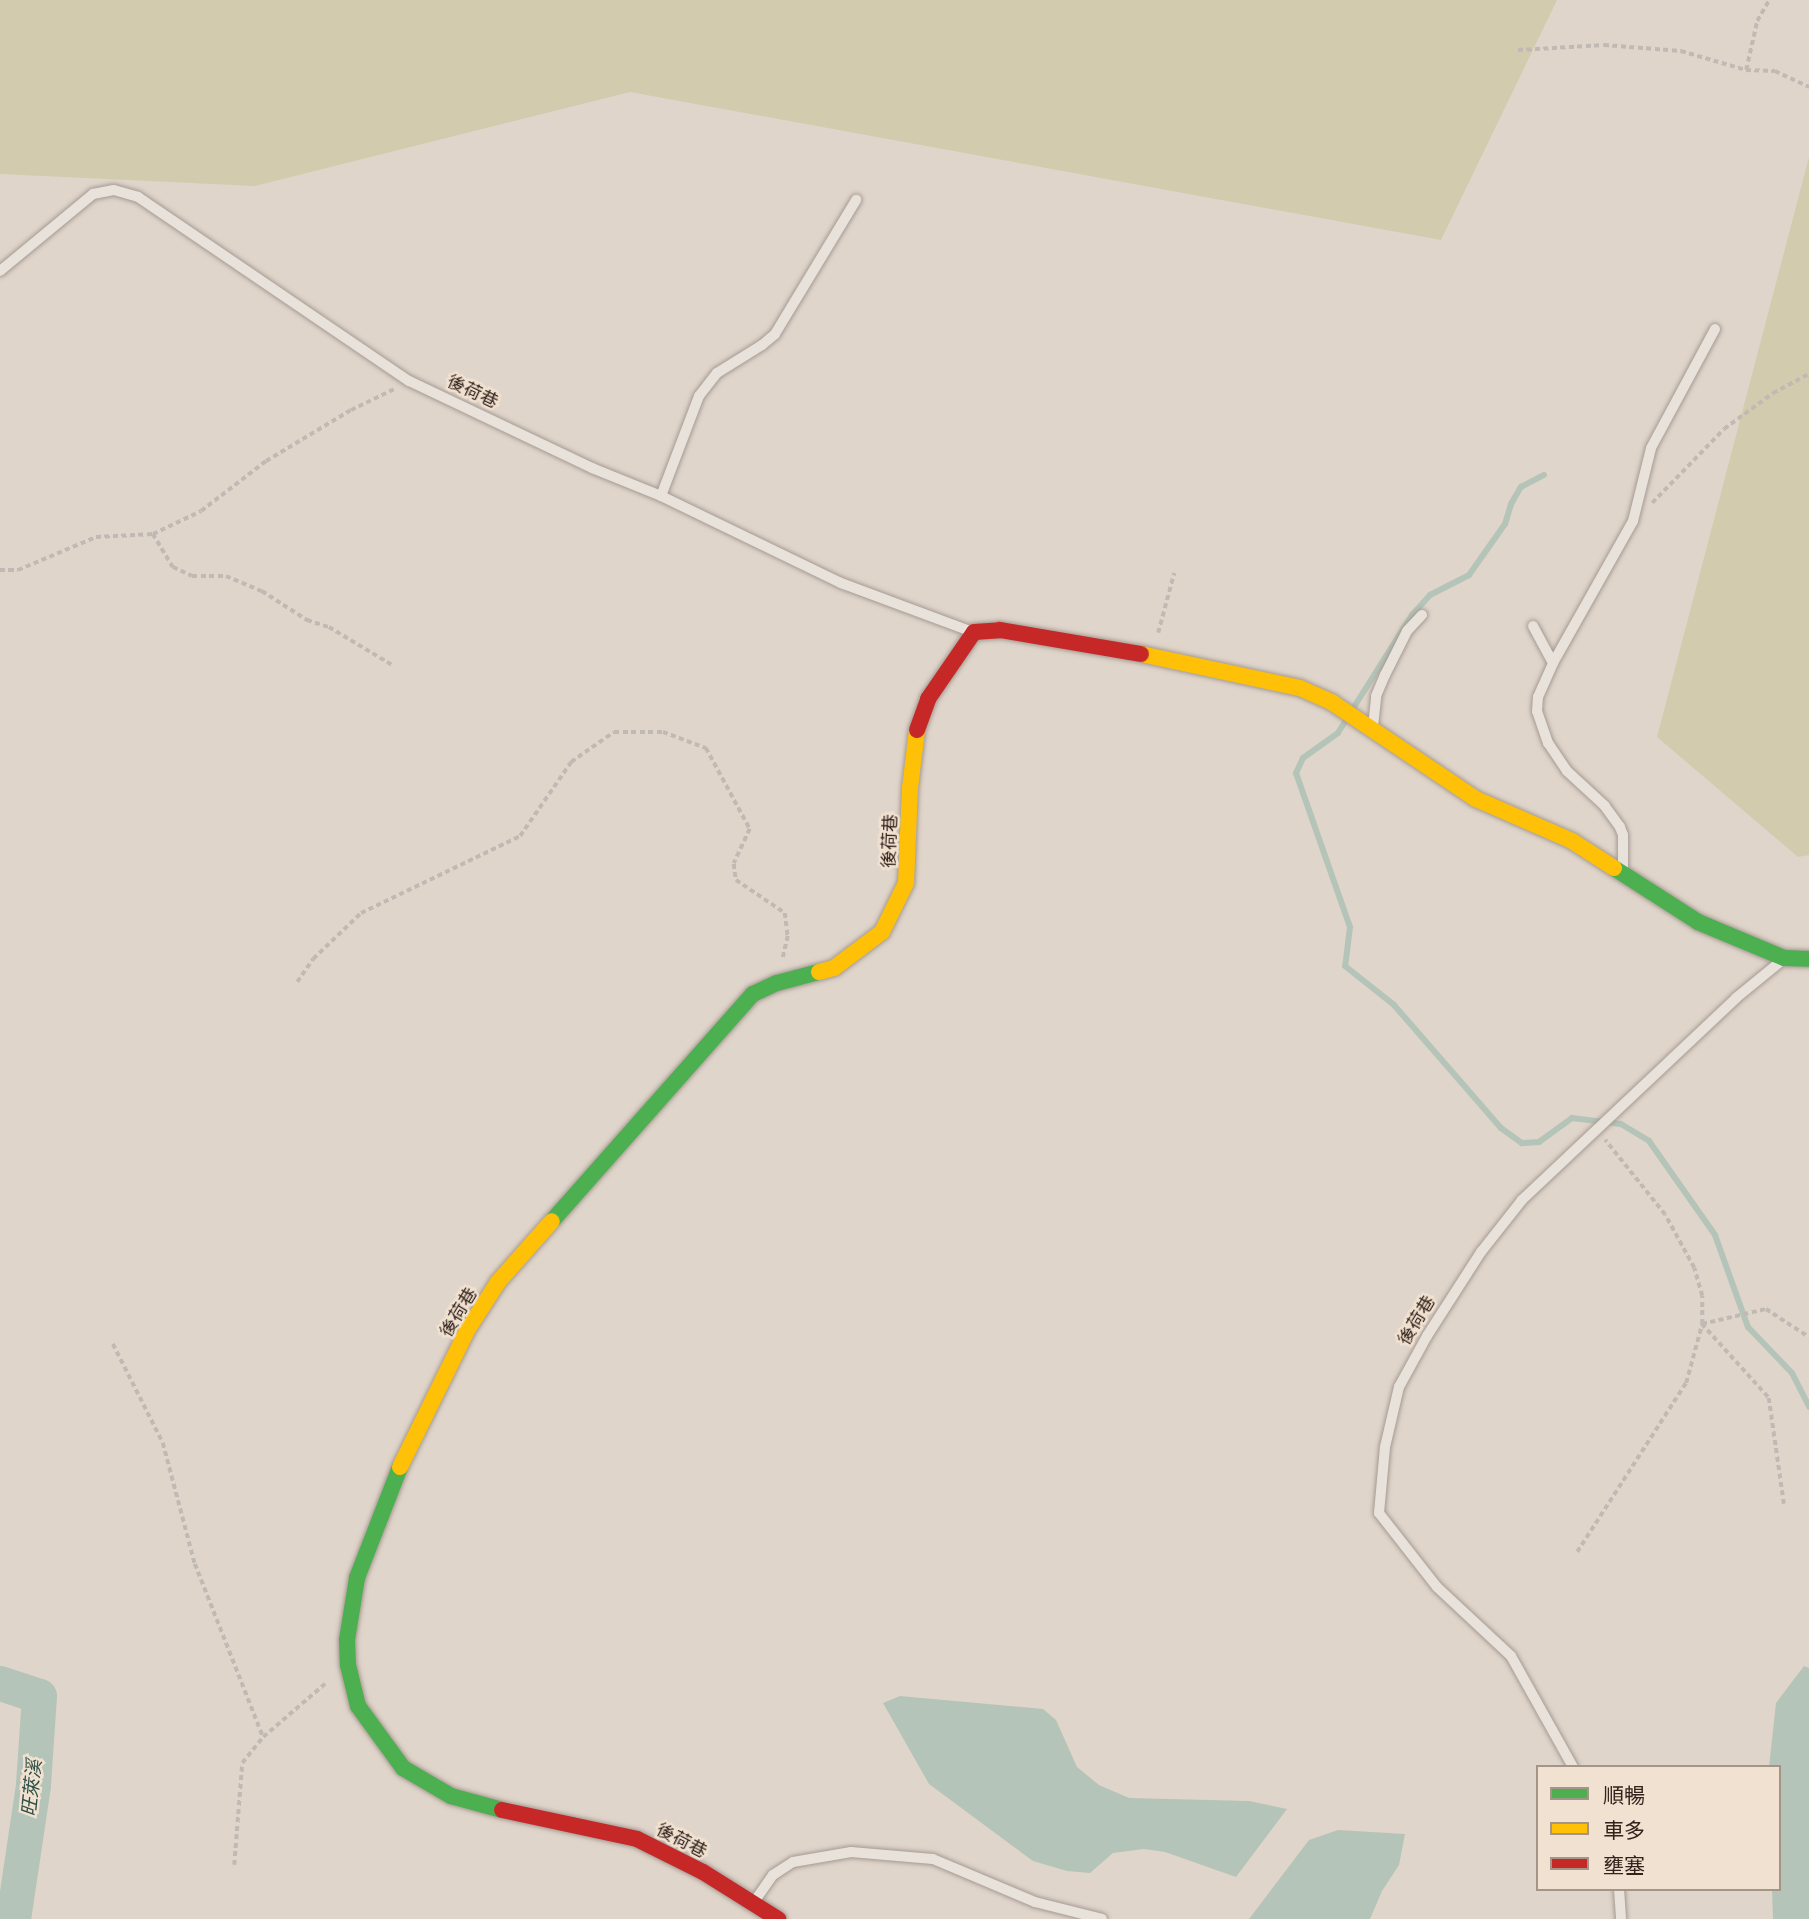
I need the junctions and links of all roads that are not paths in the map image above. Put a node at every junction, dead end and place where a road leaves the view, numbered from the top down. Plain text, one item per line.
1 (856, 200) dead end
2 (0, 271) edge
3 (1715, 330) dead end
4 (661, 496) junction
5 (1422, 615) dead end
6 (1533, 626) dead end
7 (974, 632) junction
8 (1553, 663) junction
9 (1373, 728) junction
10 (1623, 873) junction
11 (1784, 958) junction
12 (1809, 959) edge
13 (1572, 1765) edge
14 (1619, 1891) edge
15 (753, 1903) junction
16 (778, 1919) edge
17 (1102, 1919) edge
18 (1621, 1919) edge

1 - 4 lane
2 - 4 lane, 後荷巷
3 - 8 lane
4 - 7 lane, 後荷巷
5 - 9 lane
6 - 8 lane
7 - 9 street, 後荷巷
7 - 15 street, 後荷巷
8 - 10 lane
9 - 10 street, 後荷巷
10 - 11 street, 後荷巷
11 - 12 street, 後荷巷
11 - 13 lane, 後荷巷
14 - 18 lane
15 - 16 street, 後荷巷
15 - 17 lane

